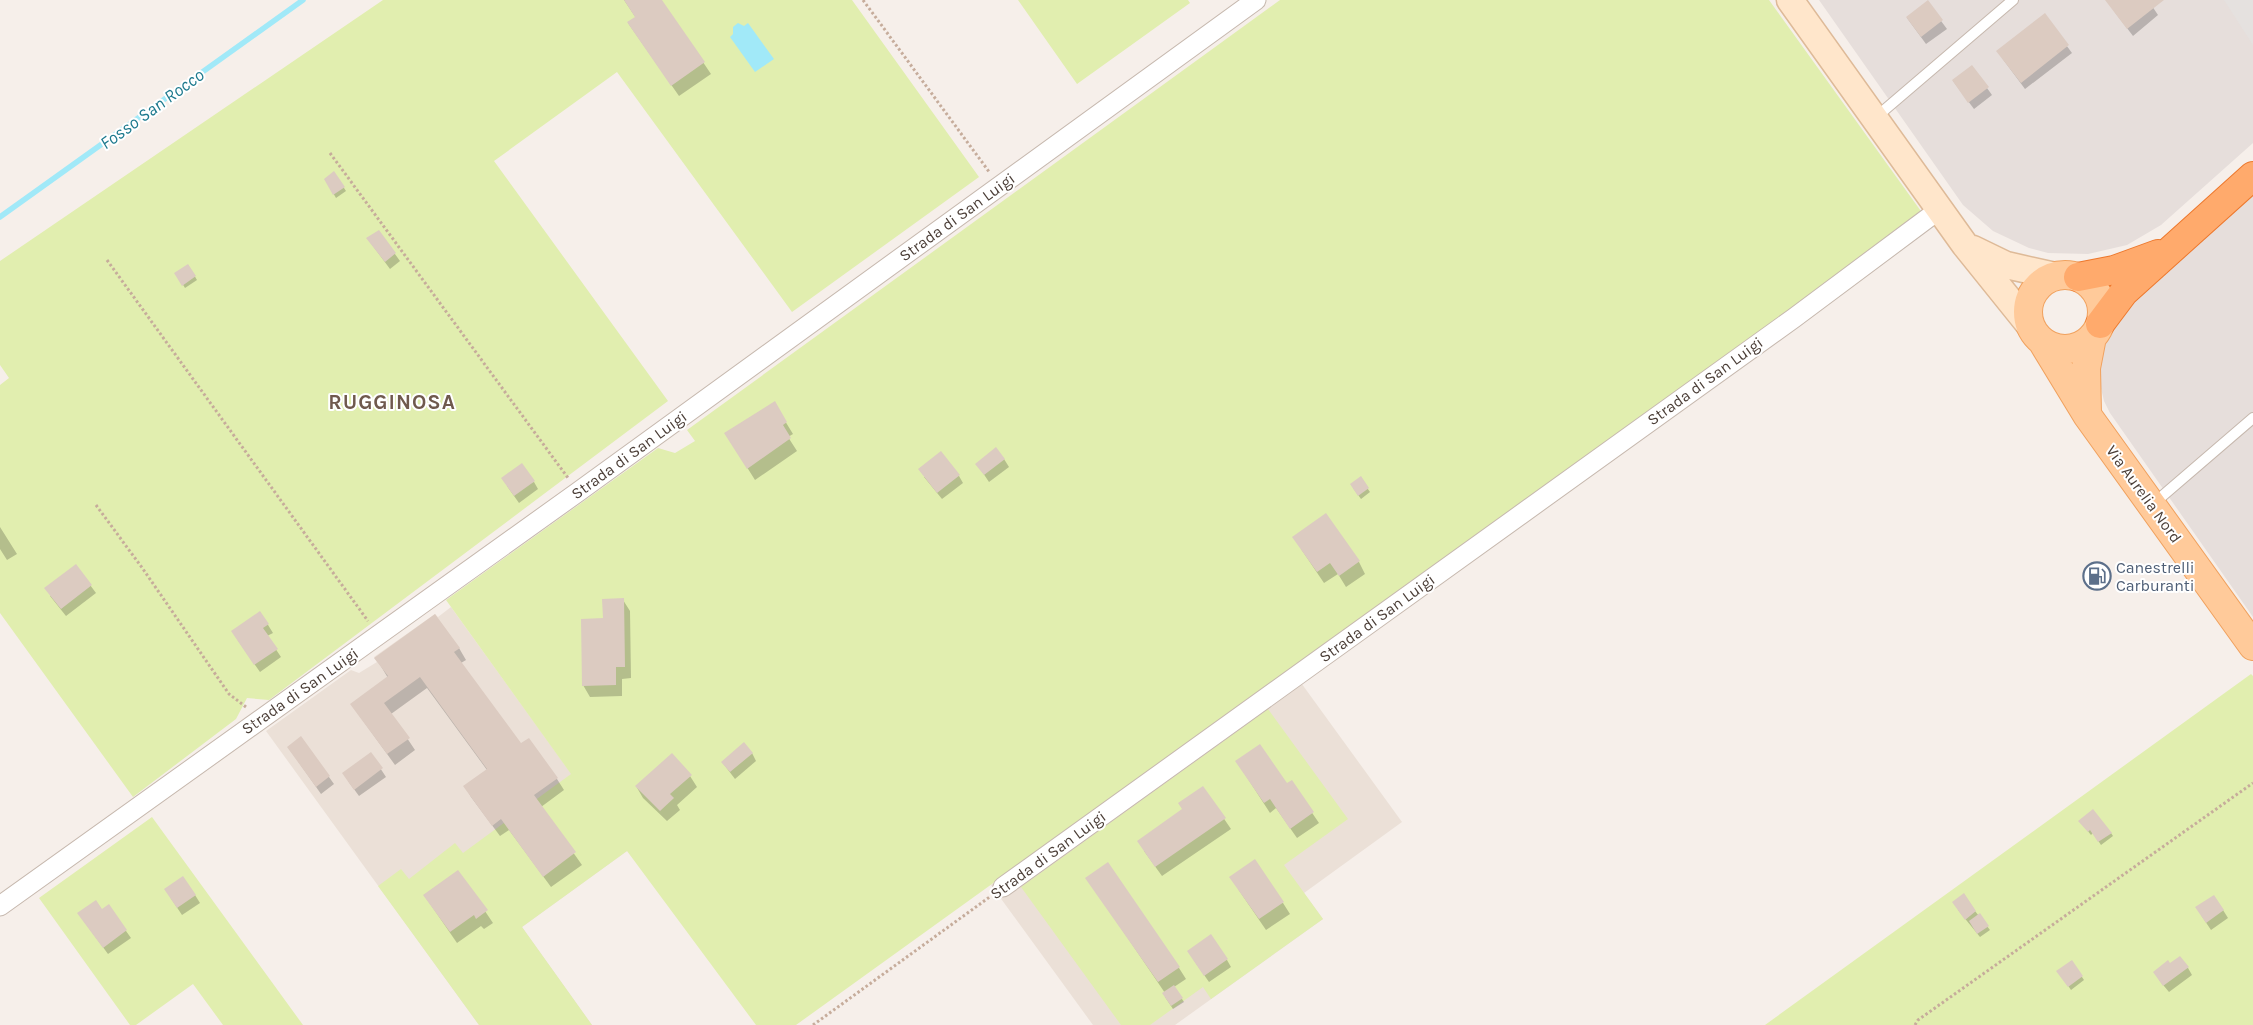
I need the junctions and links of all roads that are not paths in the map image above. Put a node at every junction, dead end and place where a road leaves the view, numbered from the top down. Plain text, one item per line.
1 (1256, 0) edge
2 (2013, 0) edge
3 (1794, 3) edge
4 (1874, 118) junction
5 (2253, 176) edge
6 (1940, 209) junction
7 (1965, 245) junction
8 (2167, 251) junction
9 (2066, 276) junction
10 (2096, 331) junction
11 (2037, 334) junction
12 (2087, 415) junction
13 (2253, 418) edge
14 (2152, 505) junction
15 (2253, 646) edge
16 (1003, 887) road end
17 (0, 906) edge

1 - 17 street, Strada di San Luigi
2 - 4 lane
3 - 4 main road
4 - 6 main road
5 - 8 highway
6 - 7 main road
6 - 16 street, Strada di San Luigi
7 - 9 main road
7 - 11 main road
8 - 9 highway
8 - 10 highway
9 - 10 main road
9 - 11 main road
10 - 11 main road
10 - 12 main road
11 - 12 main road, Via Aurelia Nord
12 - 14 main road, Via Aurelia Nord
13 - 14 lane
14 - 15 main road, Via Aurelia Nord

